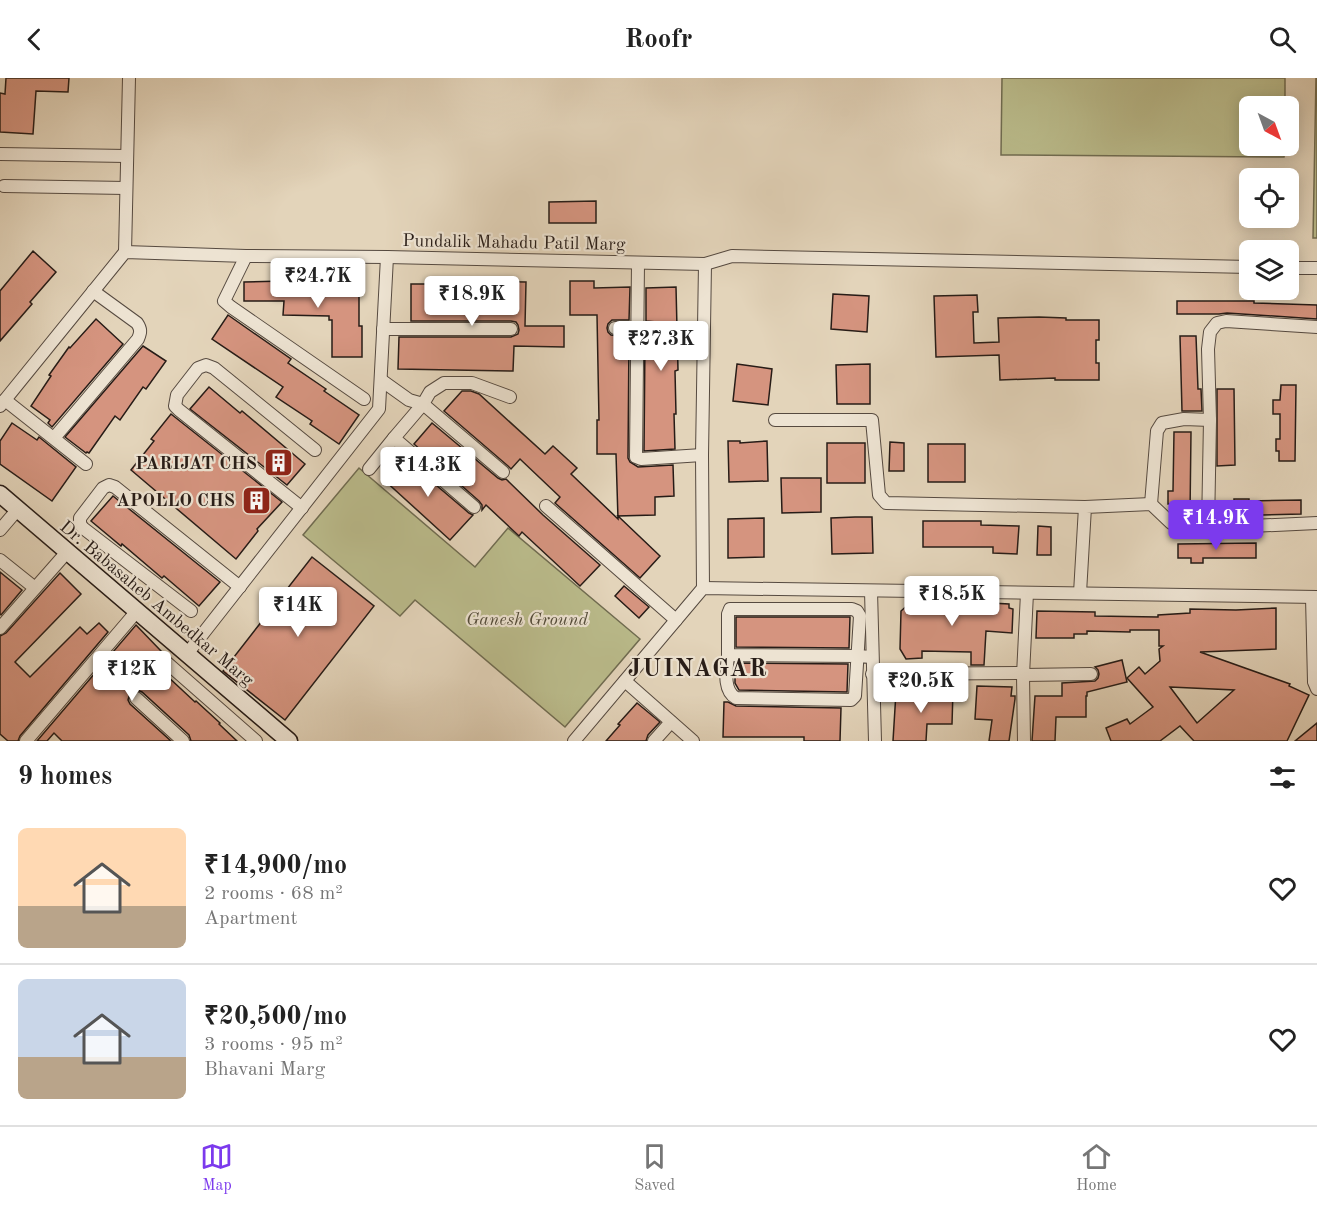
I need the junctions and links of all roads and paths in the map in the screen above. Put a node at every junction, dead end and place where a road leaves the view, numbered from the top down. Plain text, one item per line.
1 (129, 78) edge
2 (0, 154) edge
3 (127, 156) junction
4 (4, 186) dead end
5 (126, 189) junction
6 (125, 252) junction
7 (246, 256) junction
8 (387, 257) junction
9 (638, 263) junction
10 (705, 264) junction
11 (1239, 267) edge
12 (1299, 268) edge
13 (1317, 268) edge
14 (93, 291) junction
15 (1317, 327) edge
16 (383, 328) junction
17 (615, 328) dead end
18 (511, 329) dead end
19 (637, 329) junction
20 (663, 330) dead end
21 (381, 380) junction
22 (510, 397) dead end
23 (364, 399) dead end
24 (3, 403) edge
25 (423, 404) junction
26 (775, 420) dead end
27 (1210, 420) junction
28 (54, 438) junction
29 (394, 438) junction
30 (315, 450) dead end
31 (702, 455) junction
32 (86, 464) dead end
33 (369, 469) dead end
34 (503, 472) dead end
35 (0, 494) edge
36 (1151, 504) junction
37 (546, 506) dead end
38 (474, 507) dead end
39 (1085, 507) junction
40 (302, 508) junction
41 (18, 509) junction
42 (1317, 523) edge
43 (1208, 528) junction
44 (0, 530) edge
45 (67, 552) junction
46 (0, 560) edge
47 (240, 587) junction
48 (35, 588) junction
49 (703, 588) junction
50 (871, 591) junction
51 (1027, 593) junction
52 (1080, 593) junction
53 (1314, 597) edge
54 (137, 611) junction
55 (191, 611) dead end
56 (676, 620) junction
57 (0, 628) edge
58 (187, 654) junction
59 (728, 655) junction
60 (857, 656) junction
61 (872, 657) junction
62 (166, 662) dead end
63 (872, 674) junction
64 (1023, 674) junction
65 (1091, 674) dead end
66 (624, 681) junction
67 (1317, 689) edge
68 (136, 699) dead end
69 (671, 722) junction
70 (273, 727) junction
71 (26, 741) edge
72 (183, 741) edge
73 (256, 741) edge
74 (261, 741) edge
75 (289, 741) edge
76 (574, 741) edge
77 (654, 741) edge
78 (693, 741) edge
79 (875, 741) edge
80 (1024, 741) edge

1 - 3 street
2 - 3 street
3 - 5 street
4 - 5 street
5 - 6 street
6 - 7 street, Pundalik Mahadu Patil Marg
6 - 14 street
7 - 8 street, Pundalik Mahadu Patil Marg
7 - 23 street
8 - 9 street, Pundalik Mahadu Patil Marg
8 - 16 street
9 - 10 street, Pundalik Mahadu Patil Marg
9 - 19 street
10 - 11 street, Pundalik Mahadu Patil Marg
10 - 31 street
12 - 13 street
14 - 24 street
14 - 28 street
15 - 27 street
16 - 18 street
16 - 21 street
17 - 19 street
19 - 20 street
19 - 31 street
21 - 25 street
21 - 40 street
22 - 25 street
24 - 28 street
25 - 29 street
25 - 34 street
26 - 39 street
27 - 36 street
27 - 43 street
28 - 32 street
29 - 33 street
29 - 38 street
30 - 40 street
31 - 49 street
35 - 41 main road, Dr. Babasaheb Ambedkar Marg
36 - 39 street
36 - 43 street
37 - 56 street
39 - 52 street
40 - 47 street
41 - 44 street
41 - 45 main road, Dr. Babasaheb Ambedkar Marg
42 - 43 street
45 - 48 street
45 - 54 main road, Dr. Babasaheb Ambedkar Marg
46 - 48 street
47 - 55 street
47 - 58 street
48 - 57 street
49 - 50 street
49 - 56 street
50 - 51 street
50 - 61 street
51 - 52 street
51 - 64 street
52 - 53 street
53 - 67 street
54 - 58 main road, Dr. Babasaheb Ambedkar Marg
54 - 71 street
56 - 66 street
58 - 70 main road, Dr. Babasaheb Ambedkar Marg
59 - 60 street
59 - 60 street
59 - 60 street
60 - 61 street
61 - 63 street
62 - 73 street
63 - 64 street
63 - 79 street
64 - 65 street
64 - 80 street
66 - 69 street
66 - 76 street
68 - 72 street
69 - 77 street
69 - 78 street
70 - 74 street
70 - 75 main road, Dr. Babasaheb Ambedkar Marg

